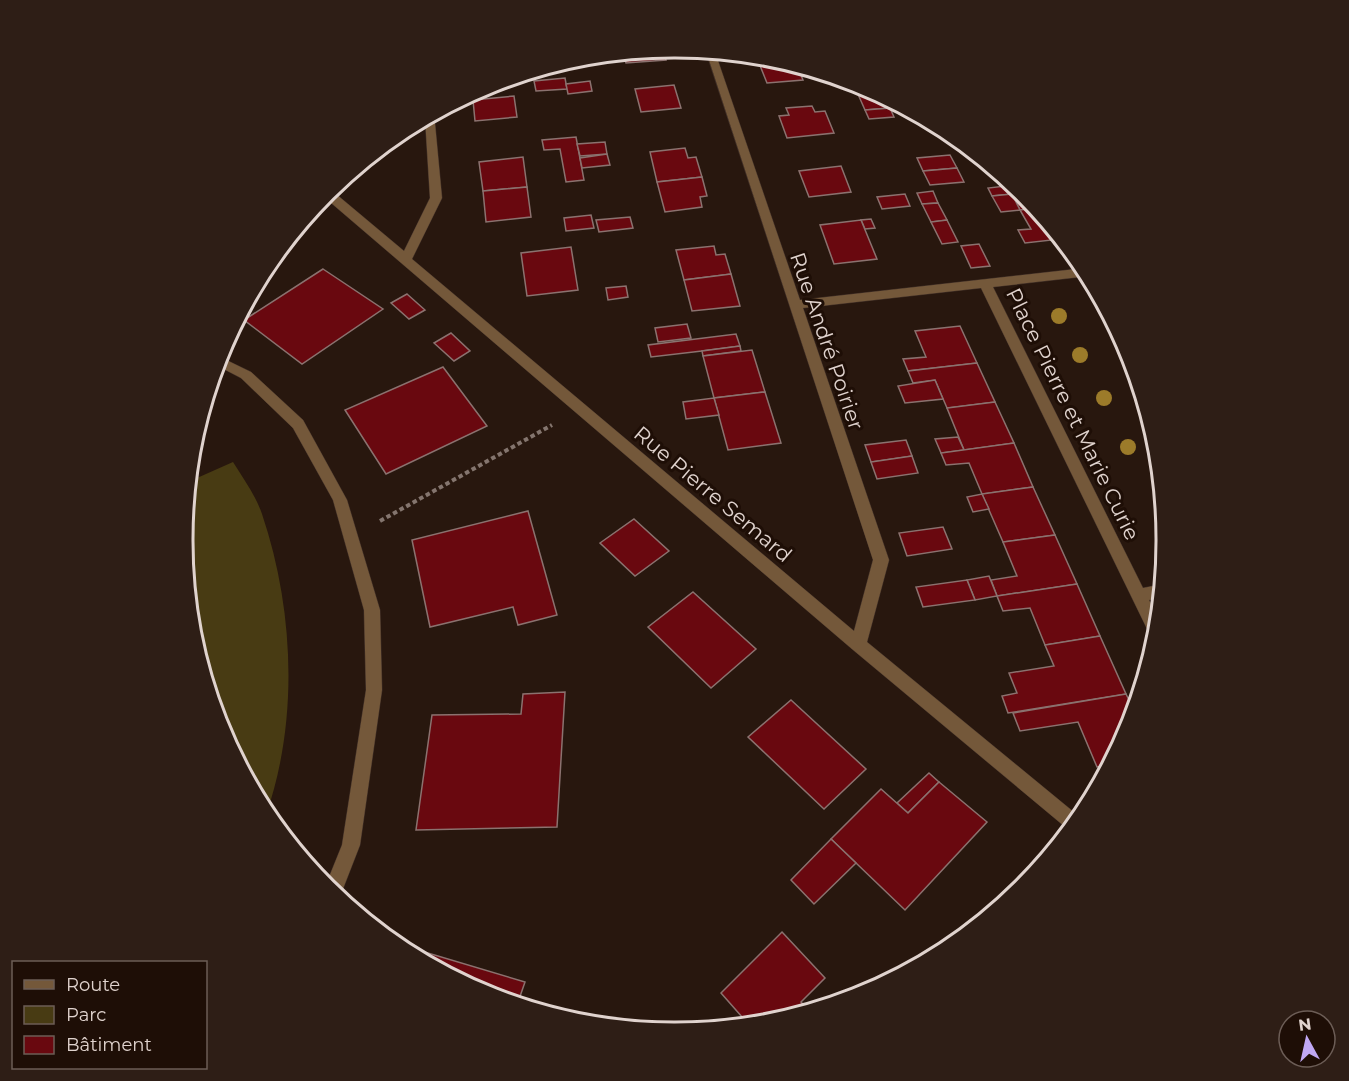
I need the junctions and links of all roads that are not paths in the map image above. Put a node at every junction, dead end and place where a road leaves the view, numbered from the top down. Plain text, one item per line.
1 (713, 61) edge
2 (431, 125) edge
3 (335, 199) edge
4 (405, 261) junction
5 (1075, 273) edge
6 (984, 283) junction
7 (794, 305) junction
8 (226, 365) edge
9 (1153, 592) edge
10 (1139, 596) junction
11 (1150, 617) edge
12 (858, 644) junction
13 (1068, 819) edge
14 (336, 883) edge

1 - 7 street, Rue André Poirier
2 - 4 street
3 - 4 street, Rue Pierre Semard
4 - 12 street, Rue Pierre Semard
5 - 6 street
6 - 7 street
6 - 10 street, Place Pierre et Marie Curie
7 - 12 street, Rue André Poirier
8 - 14 street
9 - 10 street
10 - 11 street, Place Pierre et Marie Curie
12 - 13 street, Rue Pierre Semard

